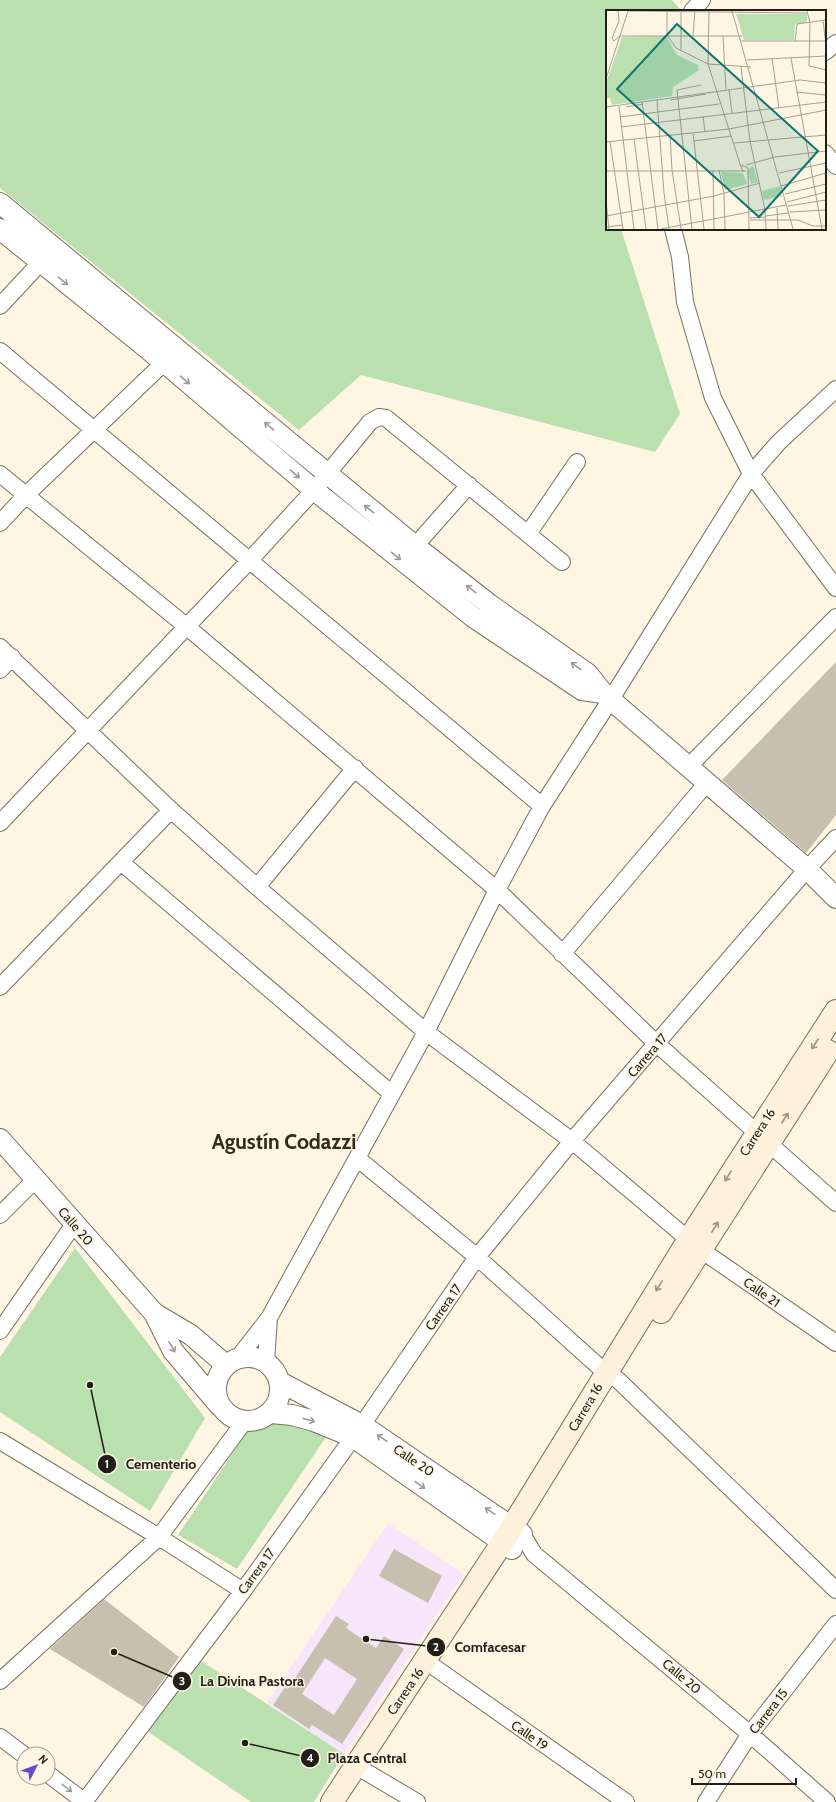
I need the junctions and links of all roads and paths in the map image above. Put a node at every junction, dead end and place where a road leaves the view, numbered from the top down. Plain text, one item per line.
1 (836, 43) edge
2 (826, 51) edge
3 (826, 154) edge
4 (836, 166) edge
5 (0, 203) edge
6 (0, 229) edge
7 (673, 230) edge
8 (62, 254) junction
9 (40, 263) junction
10 (0, 306) edge
11 (0, 351) edge
12 (171, 356) junction
13 (836, 389) edge
14 (94, 429) junction
15 (577, 462) dead end
16 (326, 473) junction
17 (0, 474) edge
18 (751, 474) junction
19 (469, 485) junction
20 (314, 490) junction
21 (26, 495) junction
22 (0, 523) edge
23 (528, 534) junction
24 (415, 546) junction
25 (249, 561) junction
26 (562, 562) dead end
27 (836, 588) edge
28 (836, 617) edge
29 (186, 626) junction
30 (6, 652) edge
31 (0, 670) edge
32 (607, 696) junction
33 (88, 730) junction
34 (688, 767) junction
35 (355, 768) junction
36 (706, 784) junction
37 (542, 806) junction
38 (171, 810) junction
39 (0, 823) edge
40 (836, 838) edge
41 (122, 863) junction
42 (807, 869) junction
43 (257, 887) junction
44 (497, 890) junction
45 (836, 898) edge
46 (562, 954) junction
47 (0, 988) edge
48 (836, 1011) edge
49 (426, 1032) junction
50 (836, 1039) edge
51 (657, 1044) junction
52 (392, 1094) junction
53 (762, 1138) junction
54 (0, 1139) edge
55 (572, 1141) junction
56 (357, 1158) junction
57 (36, 1179) junction
58 (836, 1204) edge
59 (0, 1215) edge
60 (74, 1224) junction
61 (695, 1244) junction
62 (478, 1257) junction
63 (154, 1313) junction
64 (269, 1318) junction
65 (0, 1331) edge
66 (836, 1343) edge
67 (232, 1362) junction
68 (266, 1362) junction
69 (612, 1376) junction
70 (280, 1382) junction
71 (220, 1406) junction
72 (271, 1413) junction
73 (244, 1422) junction
74 (358, 1431) junction
75 (0, 1441) edge
76 (159, 1538) junction
77 (512, 1538) junction
78 (836, 1590) edge
79 (243, 1591) junction
80 (836, 1624) edge
81 (434, 1667) junction
82 (0, 1681) edge
83 (750, 1734) junction
84 (0, 1737) edge
85 (16, 1749) edge
86 (361, 1768) junction
87 (56, 1780) edge
88 (85, 1802) edge
89 (332, 1802) edge
90 (346, 1802) edge
91 (418, 1802) edge
92 (626, 1802) edge
93 (706, 1802) edge
94 (827, 1802) edge

1 - 2 street
3 - 4 street
5 - 8 street
6 - 9 street
7 - 18 street
8 - 9 street
8 - 12 street
9 - 10 street
9 -> 12 street
11 - 14 street
12 - 14 street
16 -> 12 street
12 -> 20 street
13 - 18 street
14 - 21 street
14 - 25 street
15 - 23 street
16 - 19 street
16 - 20 street
24 -> 16 street
17 - 21 street
18 - 27 street
18 - 32 street
19 - 23 street
19 - 24 street
20 - 25 street
20 -> 32 street
21 - 22 street
21 - 29 street
23 - 26 street
32 -> 24 street
25 - 29 street
25 - 37 street
28 - 34 street
29 - 33 street
29 - 35 street
30 - 31 street
30 - 33 street, Calle 21
32 - 34 street
32 - 37 street
33 - 38 street, Calle 21
33 - 39 street
34 - 36 street
35 - 43 street
35 - 44 street
36 - 42 street
36 - 46 street
37 - 44 street
38 - 41 street
38 - 43 street, Calle 21
40 - 42 street, Carrera 17
41 - 47 street
41 - 52 street
42 - 45 street
42 - 51 street, Carrera 17
43 - 49 street, Calle 21
44 - 46 street
44 - 49 street
46 - 51 street
48 -> 53 main road, Carrera 16
49 - 52 street
49 - 55 street, Calle 21
53 -> 50 main road, Carrera 16
51 - 53 street
51 - 55 street, Carrera 17
52 - 56 street
53 - 58 street
53 - 61 main road, Carrera 16
54 - 57 street, Calle 20
55 - 61 street, Calle 21
55 - 62 street, Carrera 17
56 - 62 street
56 - 64 street
57 - 59 street
57 - 60 street, Calle 20
60 - 63 street, Calle 20
60 - 65 street
61 - 66 street, Calle 21
61 - 69 main road, Carrera 16
62 - 69 street
62 - 74 street, Carrera 17
63 - 67 street, Calle 20
63 -> 71 street, Calle 20
64 - 67 street
64 - 68 street
67 - 68 street
67 - 71 street
68 - 70 street
69 - 77 main road, Carrera 16
69 - 78 street
70 - 72 street
70 - 74 street, Calle 20
71 - 73 street
72 - 73 street
72 -> 74 street, Calle 20
73 - 76 street
74 - 77 street, Calle 20
74 - 79 street, Carrera 17
75 - 76 street
76 - 79 street
76 - 82 street
77 - 81 main road, Carrera 16
77 - 83 street, Calle 20
77 - 86 main road, Carrera 16
79 - 88 street, Carrera 17
80 - 83 street, Carrera 15
81 - 86 main road, Carrera 16
81 - 92 street, Calle 19
83 - 93 street, Carrera 15
83 - 94 street, Calle 20
84 - 85 street
86 - 89 main road, Carrera 16
86 - 90 main road, Carrera 16
86 - 91 street
87 -> 88 street

